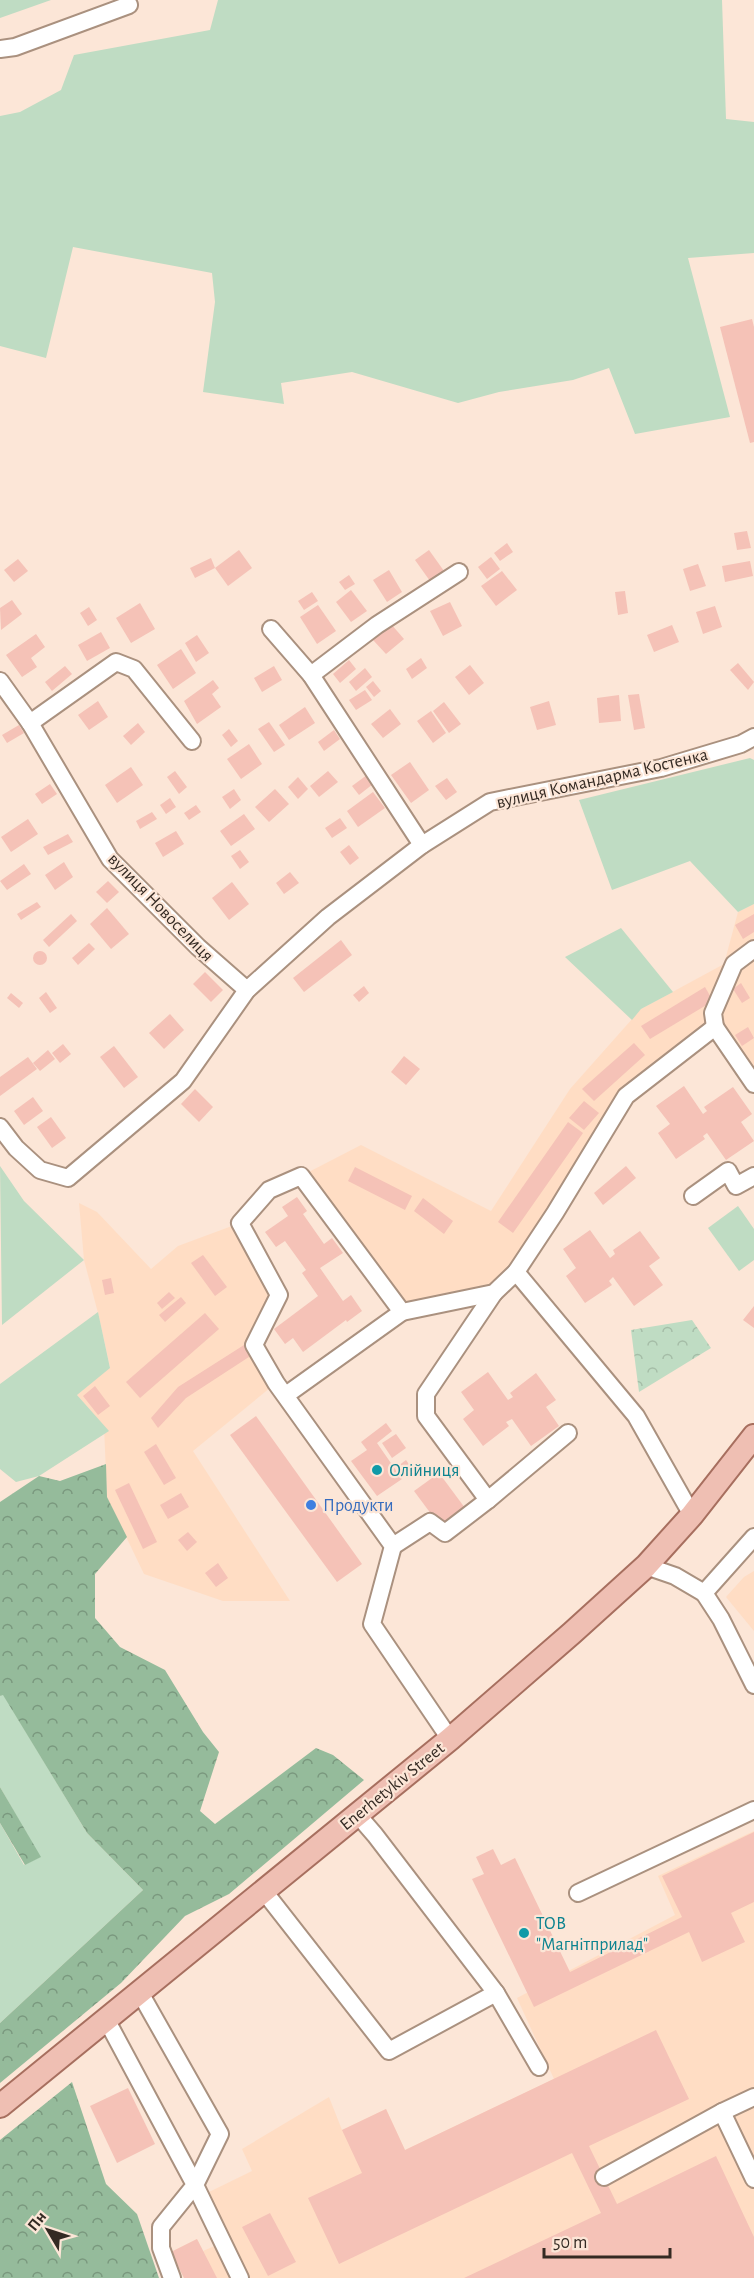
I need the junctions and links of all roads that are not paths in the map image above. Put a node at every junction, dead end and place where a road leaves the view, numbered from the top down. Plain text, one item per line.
1 (129, 5) dead end
2 (0, 49) edge
3 (459, 572) dead end
4 (271, 629) dead end
5 (311, 675) junction
6 (0, 681) edge
7 (30, 723) junction
8 (754, 737) edge
9 (192, 741) dead end
10 (422, 845) junction
11 (754, 949) edge
12 (247, 990) junction
13 (716, 1027) junction
14 (754, 1084) edge
15 (0, 1127) edge
16 (754, 1176) edge
17 (693, 1196) dead end
18 (516, 1272) junction
19 (494, 1293) junction
20 (402, 1312) junction
21 (286, 1395) junction
22 (568, 1433) dead end
23 (754, 1436) edge
24 (488, 1500) junction
25 (692, 1515) junction
26 (754, 1537) edge
27 (393, 1546) junction
28 (646, 1566) junction
29 (704, 1593) junction
30 (754, 1685) edge
31 (450, 1739) junction
32 (754, 1810) edge
33 (356, 1814) junction
34 (263, 1890) junction
35 (578, 1893) dead end
36 (139, 1991) junction
37 (495, 1993) junction
38 (106, 2019) junction
39 (538, 2067) dead end
40 (754, 2097) edge
41 (0, 2106) edge
42 (722, 2112) junction
43 (604, 2177) dead end
44 (754, 2179) edge
45 (195, 2185) junction
46 (172, 2278) edge
47 (240, 2278) edge

1 - 2 street
3 - 5 street
4 - 5 street
5 - 10 street
6 - 7 street, вулиця Новоселиця
7 - 9 street
7 - 12 street, вулиця Новоселиця
8 - 10 street, вулиця Командарма Костенка
10 - 12 street, вулиця Командарма Костенка
11 - 13 street
12 - 15 street, вулиця Командарма Костенка
13 - 14 street
13 - 18 street
16 - 17 street
18 - 19 street
18 - 25 street
19 - 20 street
19 - 24 street
20 - 21 street
20 - 21 street
21 - 27 street
22 - 24 street
23 - 25 main road, Enerhetykiv Street
24 - 27 street
25 - 28 main road, Enerhetykiv Street
26 - 29 street
27 - 31 street
28 - 29 street
28 - 31 main road, Enerhetykiv Street
29 - 30 street
31 - 33 main road, Enerhetykiv Street
32 - 35 street
33 - 34 main road, Enerhetykiv Street
33 - 37 street
34 - 36 main road, Enerhetykiv Street
34 - 37 street
36 - 38 main road, Enerhetykiv Street
36 - 45 street
37 - 39 street
38 - 41 main road, Enerhetykiv Street
38 - 45 street
40 - 42 street
42 - 43 street
42 - 44 street
45 - 46 street
45 - 47 street

